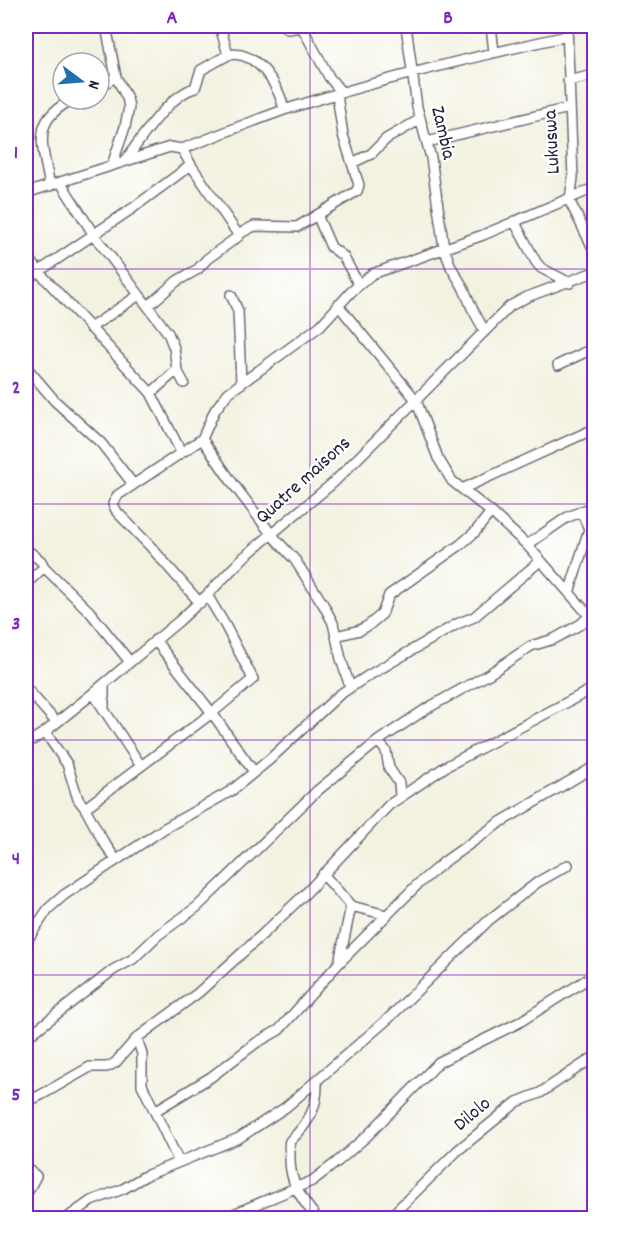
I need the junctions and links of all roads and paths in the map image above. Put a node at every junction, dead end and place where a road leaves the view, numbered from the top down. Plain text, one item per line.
1 (106, 26) edge
2 (221, 26) edge
3 (284, 26) edge
4 (406, 26) edge
5 (491, 26) edge
6 (567, 31) edge
7 (494, 52) junction
8 (228, 56) junction
9 (411, 74) junction
10 (594, 75) edge
11 (116, 77) junction
12 (111, 80) edge
13 (568, 81) junction
14 (340, 94) junction
15 (569, 108) junction
16 (284, 110) junction
17 (54, 111) edge
18 (420, 120) junction
19 (427, 142) junction
20 (182, 149) junction
21 (124, 161) junction
22 (352, 163) junction
23 (112, 165) junction
24 (191, 165) junction
25 (61, 183) junction
26 (50, 186) junction
27 (594, 188) edge
28 (26, 193) edge
29 (570, 199) junction
30 (317, 215) junction
31 (514, 220) junction
32 (239, 234) junction
33 (94, 235) junction
34 (444, 248) junction
35 (594, 250) edge
36 (26, 254) edge
37 (39, 272) junction
38 (594, 272) edge
39 (26, 280) edge
40 (570, 283) junction
41 (359, 285) junction
42 (139, 295) junction
43 (231, 296) dead end
44 (338, 305) junction
45 (148, 306) junction
46 (90, 328) junction
47 (484, 330) junction
48 (594, 348) edge
49 (558, 366) dead end
50 (26, 367) edge
51 (177, 370) junction
52 (241, 382) junction
53 (183, 383) dead end
54 (151, 393) junction
55 (416, 400) junction
56 (594, 429) edge
57 (202, 439) junction
58 (181, 452) junction
59 (133, 484) junction
60 (462, 489) junction
61 (594, 506) edge
62 (580, 511) junction
63 (491, 512) junction
64 (272, 535) junction
65 (527, 545) junction
66 (26, 549) edge
67 (540, 561) junction
68 (44, 567) junction
69 (26, 584) edge
70 (569, 593) junction
71 (207, 595) junction
72 (200, 603) junction
73 (336, 636) junction
74 (155, 640) junction
75 (130, 662) junction
76 (104, 684) junction
77 (350, 687) junction
78 (26, 688) edge
79 (594, 688) edge
80 (93, 693) junction
81 (104, 711) junction
82 (212, 713) junction
83 (56, 722) junction
84 (45, 732) junction
85 (378, 741) junction
86 (26, 744) edge
87 (141, 766) junction
88 (594, 767) edge
89 (254, 772) junction
90 (400, 796) junction
91 (85, 808) junction
92 (116, 860) junction
93 (568, 865) dead end
94 (323, 874) junction
95 (351, 906) junction
96 (26, 915) edge
97 (387, 915) junction
98 (36, 925) junction
99 (26, 942) edge
100 (339, 963) junction
101 (594, 975) edge
102 (26, 1038) edge
103 (137, 1038) junction
104 (594, 1057) edge
105 (317, 1081) junction
106 (26, 1102) edge
107 (155, 1111) junction
108 (179, 1162) junction
109 (26, 1167) edge
110 (296, 1189) junction
111 (26, 1195) edge
112 (67, 1218) edge
113 (224, 1218) edge
114 (317, 1218) edge
115 (392, 1218) edge

1 - 11 street
2 - 8 street
3 - 14 street
4 - 9 street, Zambia
5 - 7 street
6 - 7 street
6 - 13 street, Lukuswa
7 - 9 street
8 - 16 street
8 - 21 street
9 - 14 street
9 - 18 street, Zambia
10 - 13 street
11 - 12 street
11 - 23 street
13 - 15 street, Lukuswa
14 - 16 street
14 - 22 street
15 - 19 street
15 - 29 street, Lukuswa
16 - 20 street
17 - 26 street
18 - 19 street, Zambia
18 - 22 street
19 - 34 street, Zambia
20 - 21 street
20 - 24 street
21 - 23 street
22 - 30 street
23 - 25 street
24 - 32 street
24 - 33 street
25 - 26 street
25 - 33 street
26 - 28 street
27 - 29 street
29 - 31 street
29 - 35 street, Lukuswa
30 - 32 street
30 - 41 street
31 - 34 street
31 - 40 street
32 - 45 street
33 - 37 street
33 - 42 street
34 - 41 street
34 - 47 street, Zambia
36 - 37 street
37 - 39 street
37 - 46 street
38 - 40 street, Quatre maisons
40 - 47 street, Quatre maisons
41 - 44 street
42 - 45 street
42 - 46 street
43 - 52 street
44 - 52 street
44 - 55 street
45 - 51 street
46 - 54 street
47 - 55 street, Quatre maisons
48 - 49 street
50 - 59 street
51 - 53 street
51 - 54 street
52 - 57 street
54 - 58 street
55 - 60 street
55 - 64 street, Quatre maisons
56 - 60 street
57 - 58 street
57 - 64 street
58 - 59 street
59 - 72 street
60 - 63 street
61 - 62 street
62 - 65 street
62 - 70 street
63 - 65 street
63 - 73 street
64 - 71 street, Quatre maisons
64 - 73 street
65 - 67 street
66 - 68 street
67 - 70 street
67 - 77 street
68 - 69 street
68 - 75 street
70 - 85 street
71 - 72 street, Quatre maisons
71 - 82 street
72 - 74 street, Quatre maisons
73 - 77 street
74 - 75 street, Quatre maisons
74 - 82 street
75 - 76 street, Quatre maisons
76 - 80 street, Quatre maisons
76 - 81 street
77 - 89 street
78 - 83 street
79 - 90 street
80 - 81 street
80 - 83 street, Quatre maisons
81 - 87 street
82 - 87 street
82 - 89 street
83 - 84 street, Quatre maisons
84 - 86 street, Quatre maisons
84 - 91 street
85 - 90 street
85 - 102 street
87 - 91 street
88 - 97 street
89 - 92 street
90 - 94 street
91 - 92 street
92 - 98 street
93 - 105 street
94 - 95 street
94 - 103 street
95 - 97 street
95 - 100 street
96 - 98 street
97 - 100 street
98 - 99 street
100 - 107 street
101 - 110 street
103 - 106 street
103 - 107 street
104 - 115 street, Dilolo
105 - 108 street
105 - 110 street
107 - 108 street
108 - 112 street
109 - 111 street
110 - 113 street
110 - 114 street

